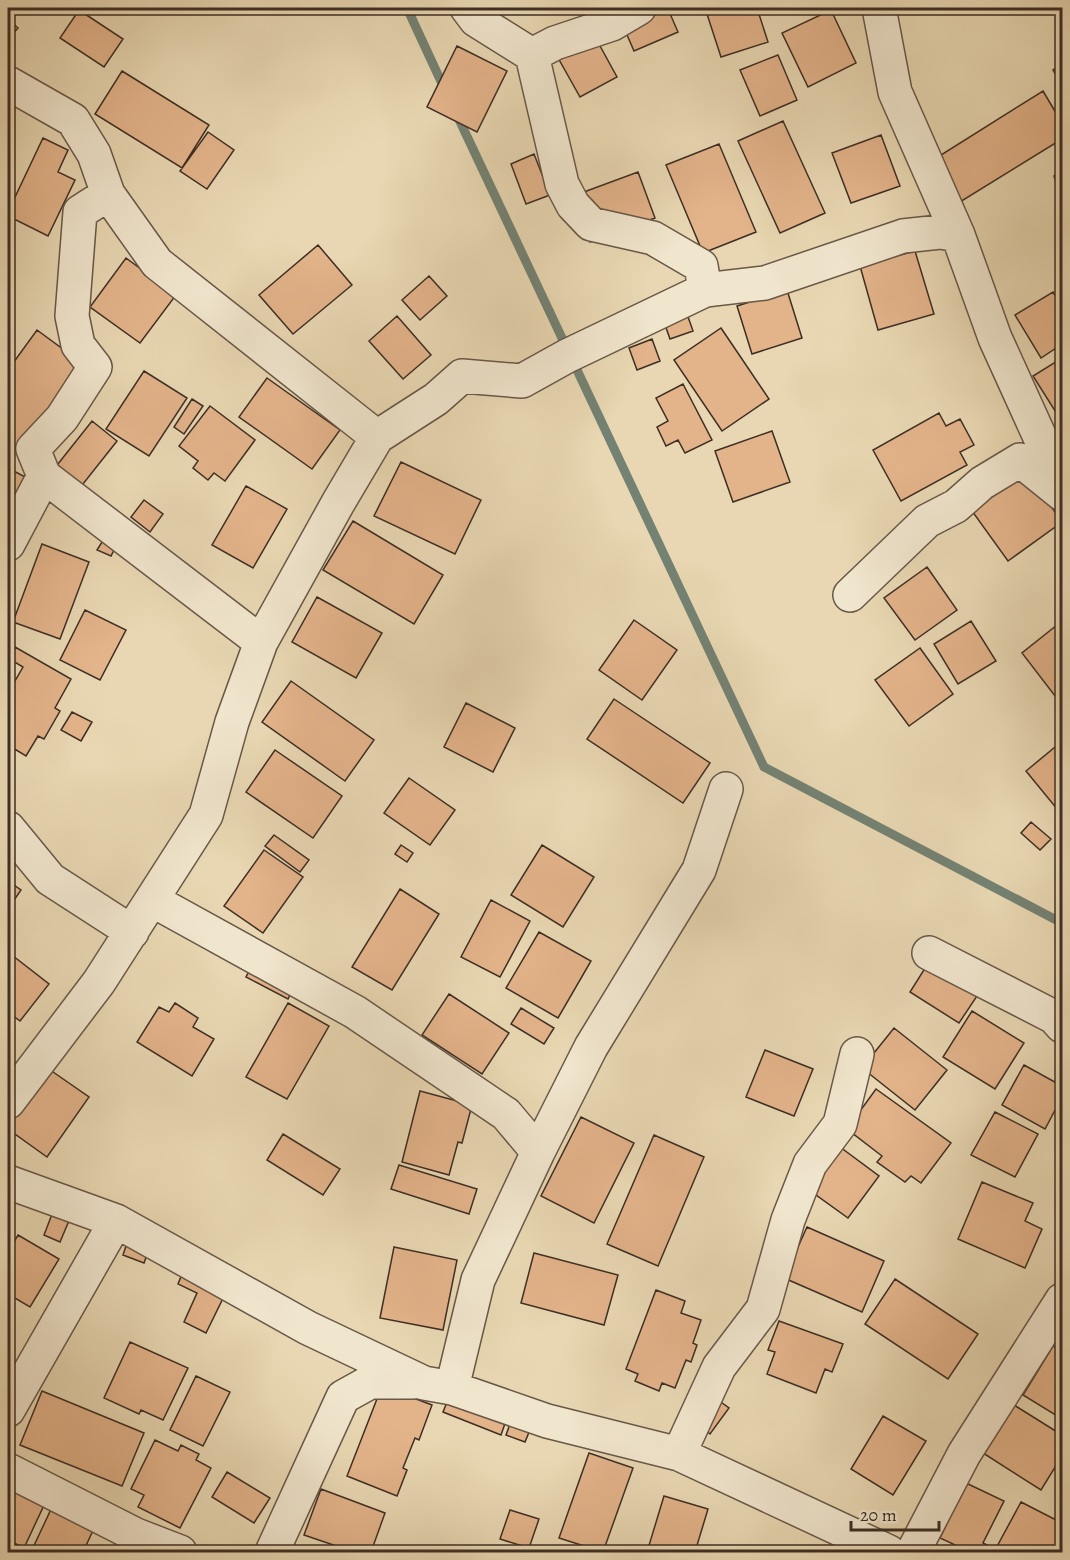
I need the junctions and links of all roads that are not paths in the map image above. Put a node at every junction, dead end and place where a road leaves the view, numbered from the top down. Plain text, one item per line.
1 (467, 8) edge
2 (639, 8) edge
3 (879, 8) edge
4 (532, 55) junction
5 (8, 83) edge
6 (108, 194) junction
7 (958, 235) junction
8 (705, 290) junction
9 (377, 437) junction
10 (44, 476) junction
11 (1062, 480) edge
12 (1062, 494) edge
13 (8, 544) edge
14 (850, 596) dead end
15 (261, 642) junction
16 (726, 789) dead end
17 (8, 828) edge
18 (152, 900) junction
19 (132, 932) junction
20 (929, 953) dead end
21 (1062, 1026) edge
22 (857, 1054) dead end
23 (8, 1102) edge
24 (538, 1152) junction
25 (8, 1182) edge
26 (116, 1221) junction
27 (1062, 1300) edge
28 (18, 1368) edge
29 (438, 1385) junction
30 (8, 1410) edge
31 (680, 1454) junction
32 (8, 1470) edge
33 (854, 1545) edge
34 (180, 1552) edge
35 (272, 1552) edge
36 (889, 1552) edge
37 (913, 1552) edge

1 - 4 street
2 - 4 street
3 - 7 street
4 - 8 street
5 - 6 street
6 - 9 street
6 - 10 street
7 - 8 street
7 - 11 street
8 - 9 street
9 - 15 street
10 - 13 street
10 - 15 street
12 - 14 street
15 - 18 street
16 - 24 street
17 - 19 street
18 - 19 street
18 - 24 street
19 - 23 street
20 - 21 street
22 - 31 street
24 - 29 street
25 - 26 street
26 - 28 street
26 - 29 street
27 - 37 street
28 - 30 street
29 - 31 street
29 - 35 street
31 - 33 street
32 - 34 street
33 - 36 street

